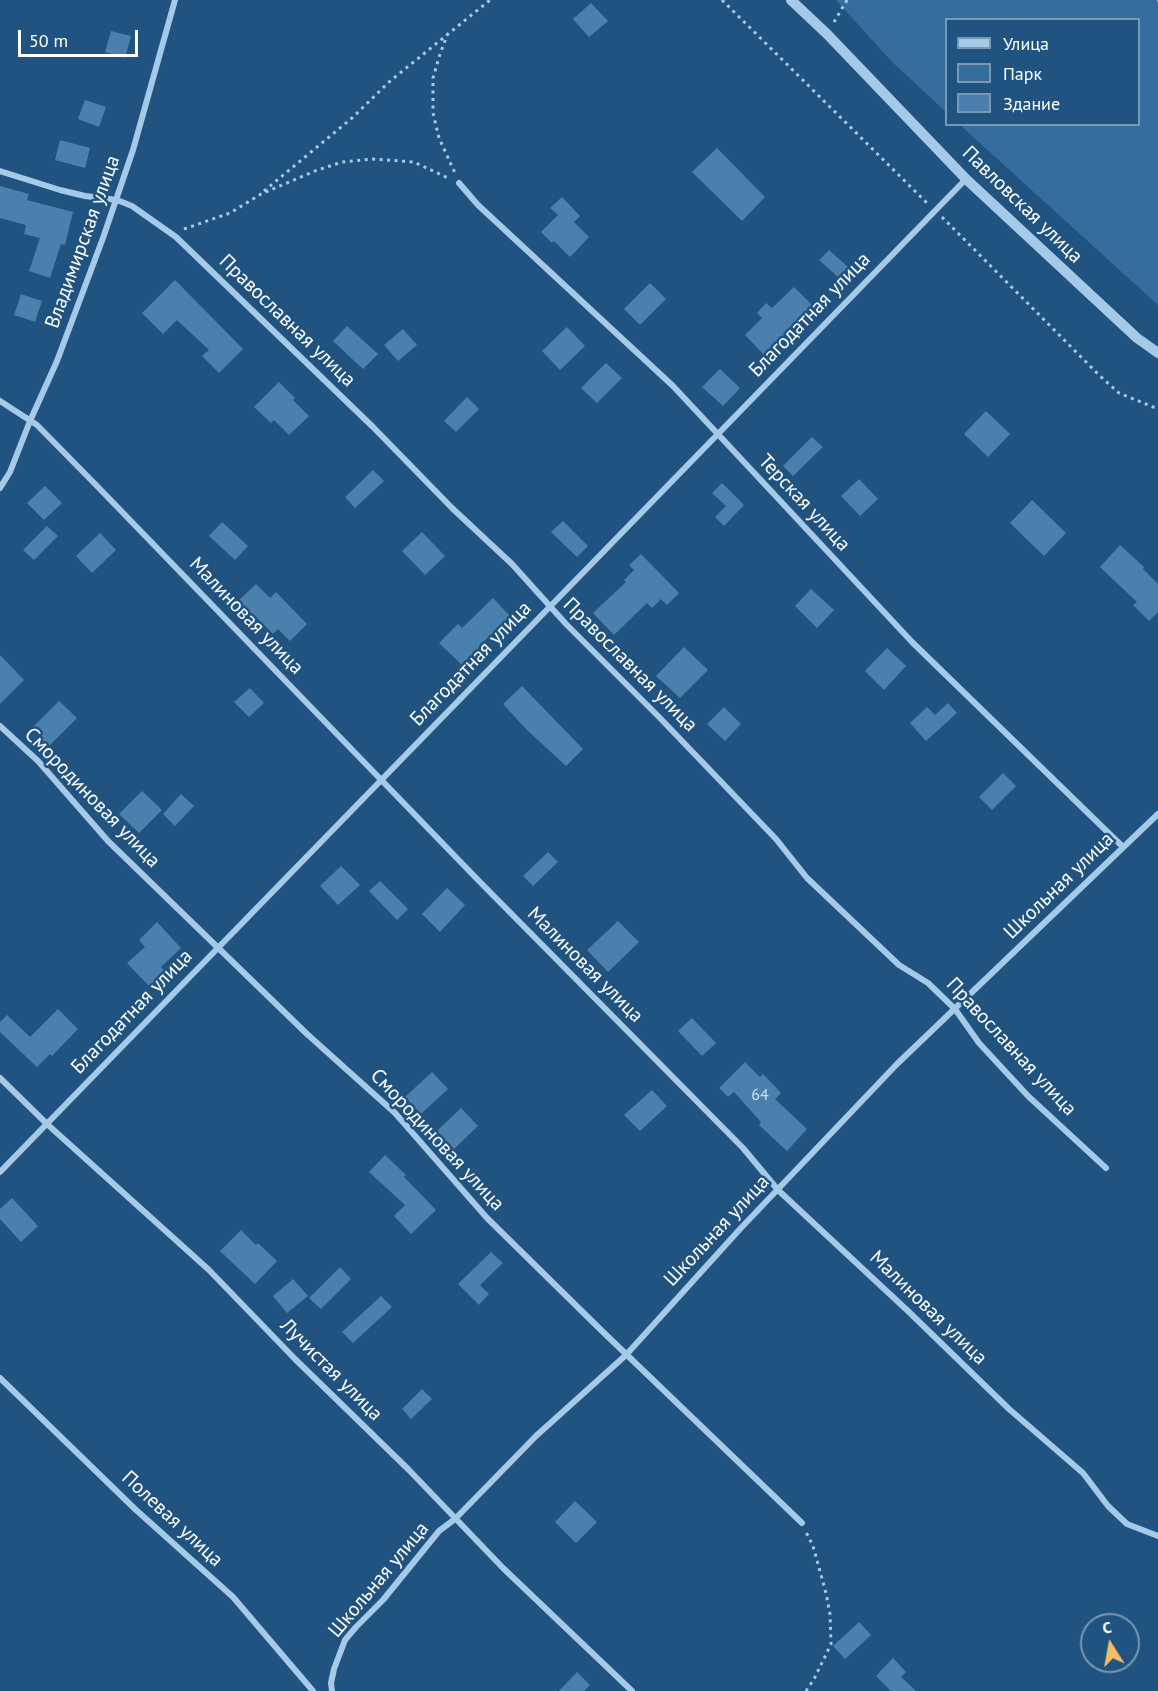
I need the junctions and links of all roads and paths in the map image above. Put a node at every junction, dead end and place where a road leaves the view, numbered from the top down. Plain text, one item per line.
1 (175, 0) edge
2 (490, 0) edge
3 (791, 0) edge
4 (848, 0) edge
5 (449, 32) junction
6 (826, 34) junction
7 (0, 171) edge
8 (966, 178) junction
9 (459, 183) junction
10 (261, 194) junction
11 (117, 200) junction
12 (176, 237) junction
13 (1158, 353) edge
14 (0, 401) edge
15 (30, 420) junction
16 (717, 435) junction
17 (0, 488) edge
18 (550, 607) junction
19 (0, 726) edge
20 (381, 780) junction
21 (1158, 814) edge
22 (1123, 848) junction
23 (218, 948) junction
24 (955, 1009) junction
25 (0, 1078) edge
26 (47, 1124) junction
27 (1106, 1168) dead end
28 (0, 1172) edge
29 (778, 1190) junction
30 (626, 1355) junction
31 (0, 1378) edge
32 (455, 1519) junction
33 (802, 1523) joint
34 (1158, 1536) edge
35 (313, 1691) edge
36 (332, 1691) edge
37 (632, 1691) edge
38 (806, 1691) edge

1 - 11 street, Владимирская улица
2 - 5 path
3 - 6 street, Павловская улица
4 - 6 path
5 - 9 path
5 - 10 path
6 - 8 street, Павловская улица
7 - 11 street
8 - 13 street, Павловская улица
8 - 16 street, Благодатная улица
9 - 10 path
9 - 16 street, Терская улица
10 - 12 path
11 - 12 street, Православная улица
11 - 15 street, Владимирская улица
12 - 18 street, Православная улица
14 - 15 street, Малиновая улица
15 - 17 street, Владимирская улица
15 - 20 street, Малиновая улица
16 - 18 street, Благодатная улица
16 - 22 street, Терская улица
18 - 20 street, Благодатная улица
18 - 24 street, Православная улица
19 - 23 street, Смородиновая улица
20 - 23 street, Благодатная улица
20 - 29 street, Малиновая улица
21 - 22 street, Школьная улица
22 - 24 street, Школьная улица
23 - 26 street, Благодатная улица
23 - 30 street, Смородиновая улица
24 - 27 street, Православная улица
24 - 29 street, Школьная улица
25 - 26 street, Лучистая улица
26 - 28 street, Благодатная улица
26 - 32 street, Лучистая улица
29 - 30 street, Школьная улица
29 - 34 street, Малиновая улица
30 - 32 street, Школьная улица
30 - 33 street, Смородиновая улица
31 - 35 street, Полевая улица
32 - 36 street, Школьная улица
32 - 37 street, Лучистая улица
33 - 38 path

